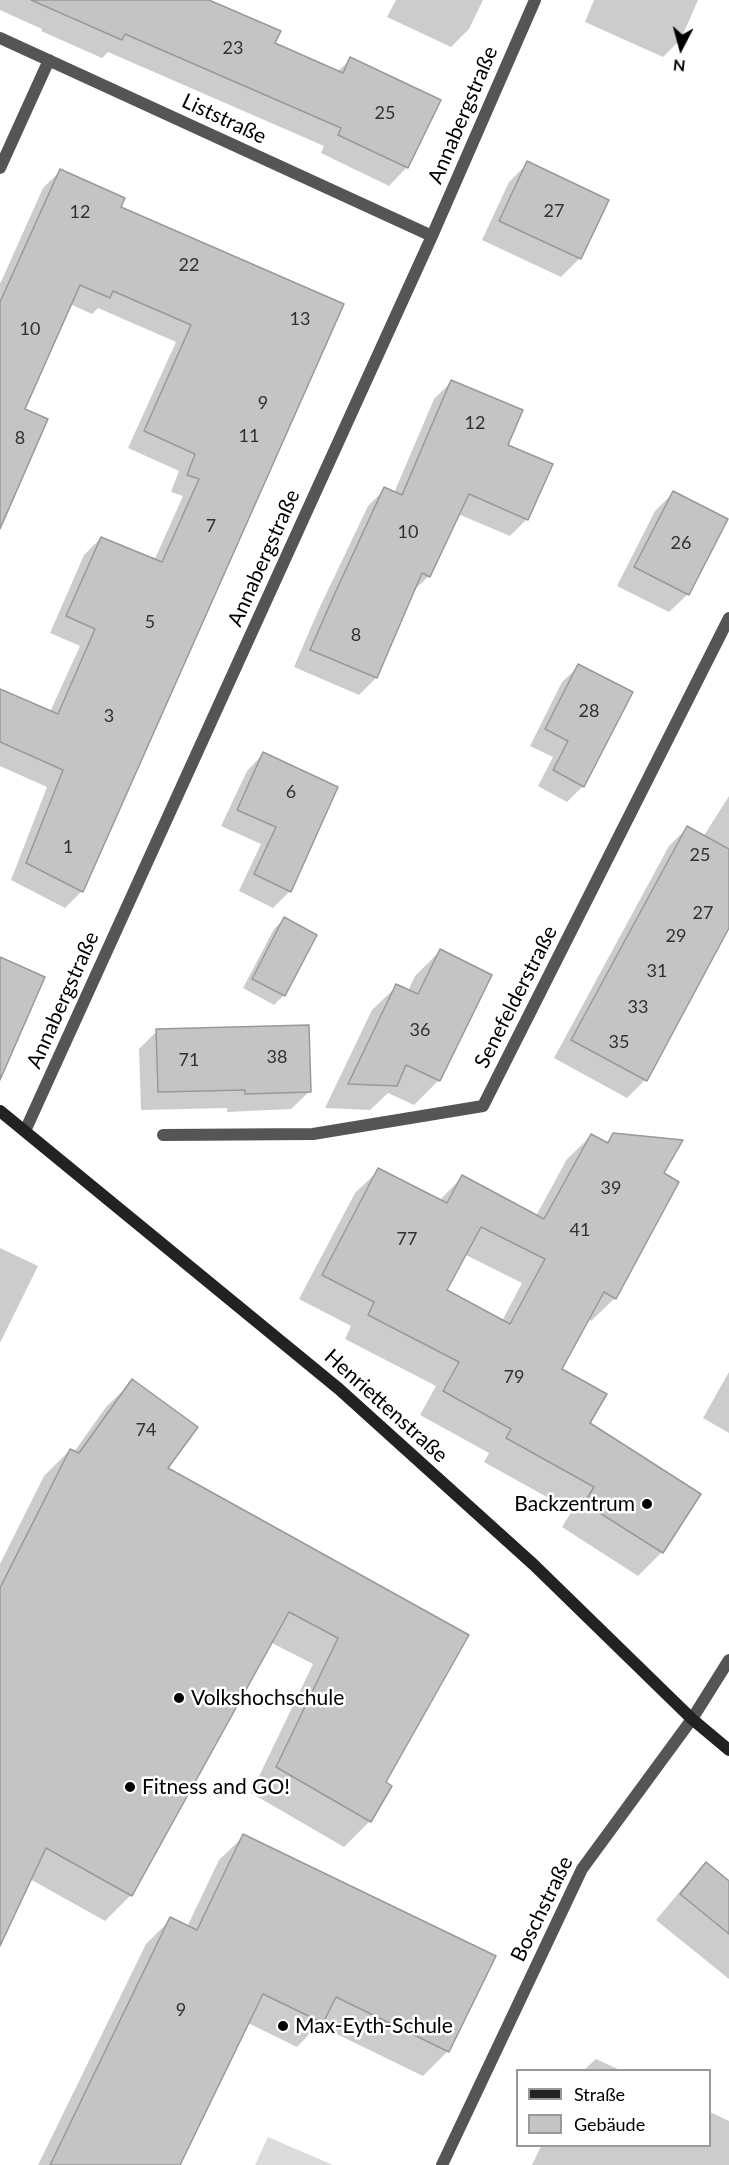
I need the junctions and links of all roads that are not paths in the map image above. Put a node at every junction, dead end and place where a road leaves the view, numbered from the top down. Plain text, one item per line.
1 (535, 0) edge
2 (0, 38) edge
3 (49, 60) junction
4 (0, 168) edge
5 (432, 236) junction
6 (729, 618) edge
7 (0, 1111) edge
8 (25, 1131) junction
9 (163, 1135) dead end
10 (729, 1660) edge
11 (692, 1719) junction
12 (729, 1750) edge
13 (442, 2165) edge

1 - 5 street, Annabergstraße
2 - 3 street, Liststraße
3 - 4 street
3 - 5 street, Liststraße
5 - 8 street, Annabergstraße
6 - 9 street, Senefelderstraße
7 - 8 street, Henriettenstraße
8 - 11 street, Henriettenstraße
10 - 11 street, Boschstraße
11 - 12 street, Henriettenstraße
11 - 13 street, Boschstraße

